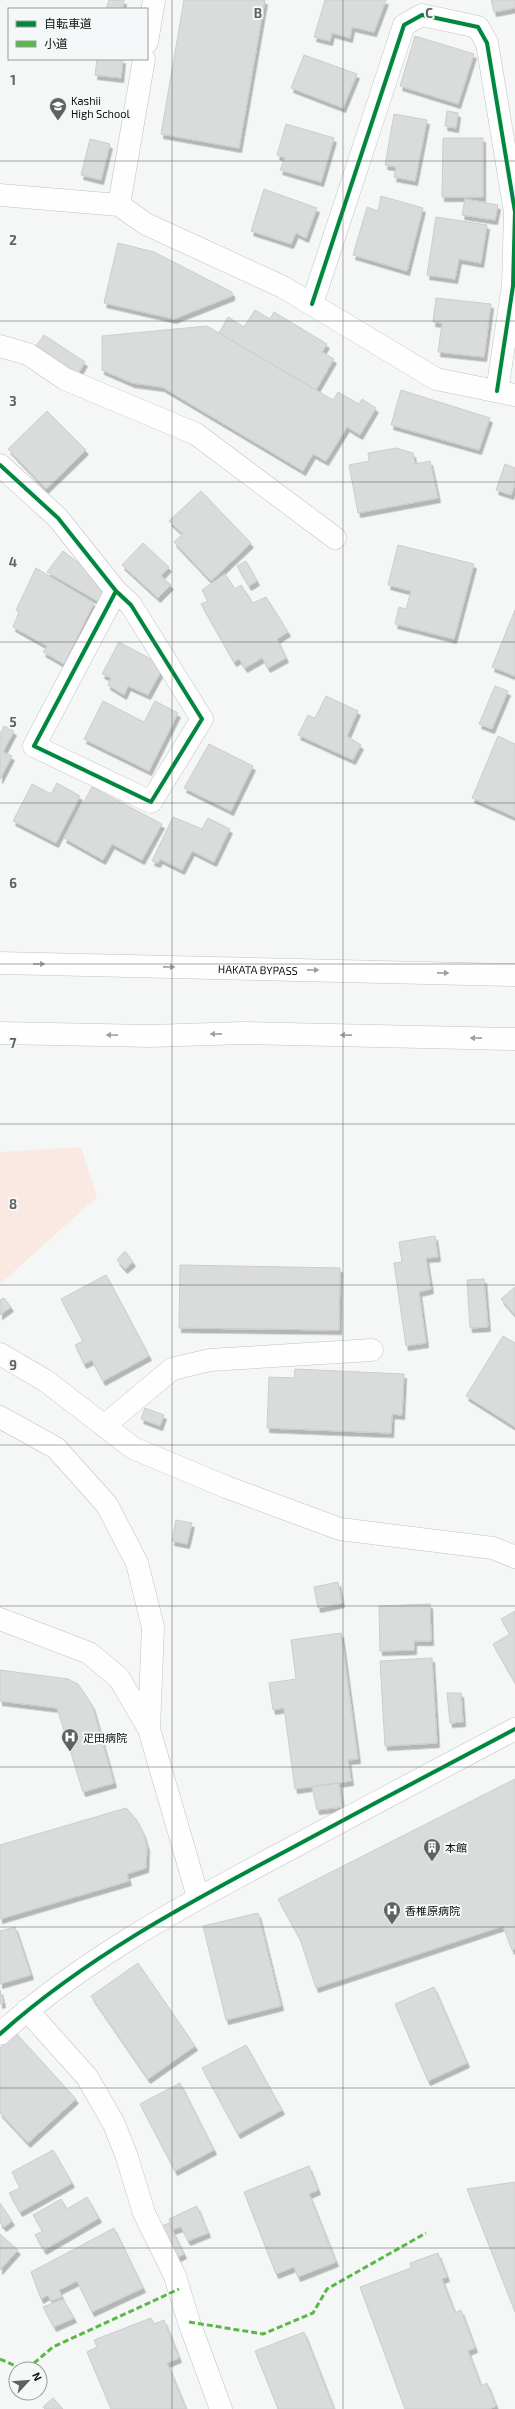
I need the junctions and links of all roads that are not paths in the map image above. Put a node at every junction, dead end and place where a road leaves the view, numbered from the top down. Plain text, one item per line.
1 (154, 0) edge
2 (148, 36) edge
3 (144, 60) edge
4 (0, 195) edge
5 (119, 205) junction
6 (312, 304) junction
7 (0, 346) edge
8 (506, 393) edge
9 (0, 466) edge
10 (335, 538) dead end
11 (116, 591) junction
12 (0, 963) edge
13 (515, 975) edge
14 (0, 1033) edge
15 (515, 1039) edge
16 (372, 1350) dead end
17 (0, 1354) edge
18 (0, 1417) edge
19 (104, 1426) junction
20 (515, 1557) edge
21 (0, 1619) edge
22 (149, 1729) junction
23 (515, 1729) edge
24 (198, 1897) junction
25 (27, 2010) junction
26 (0, 2034) edge
27 (221, 2409) edge

1 - 2 main road
3 - 5 main road
4 - 5 main road
5 - 6 main road
6 - 8 main road
6 - 8 main road
7 - 10 main road
9 - 11 main road
11 - 11 main road
12 -> 13 main road, HAKATA BYPASS
15 -> 14 main road
16 - 19 main road
17 - 19 main road
18 - 22 main road
19 - 20 main road
21 - 22 main road
22 - 24 main road
23 - 24 main road
24 - 25 main road
25 - 26 main road
25 - 27 main road

